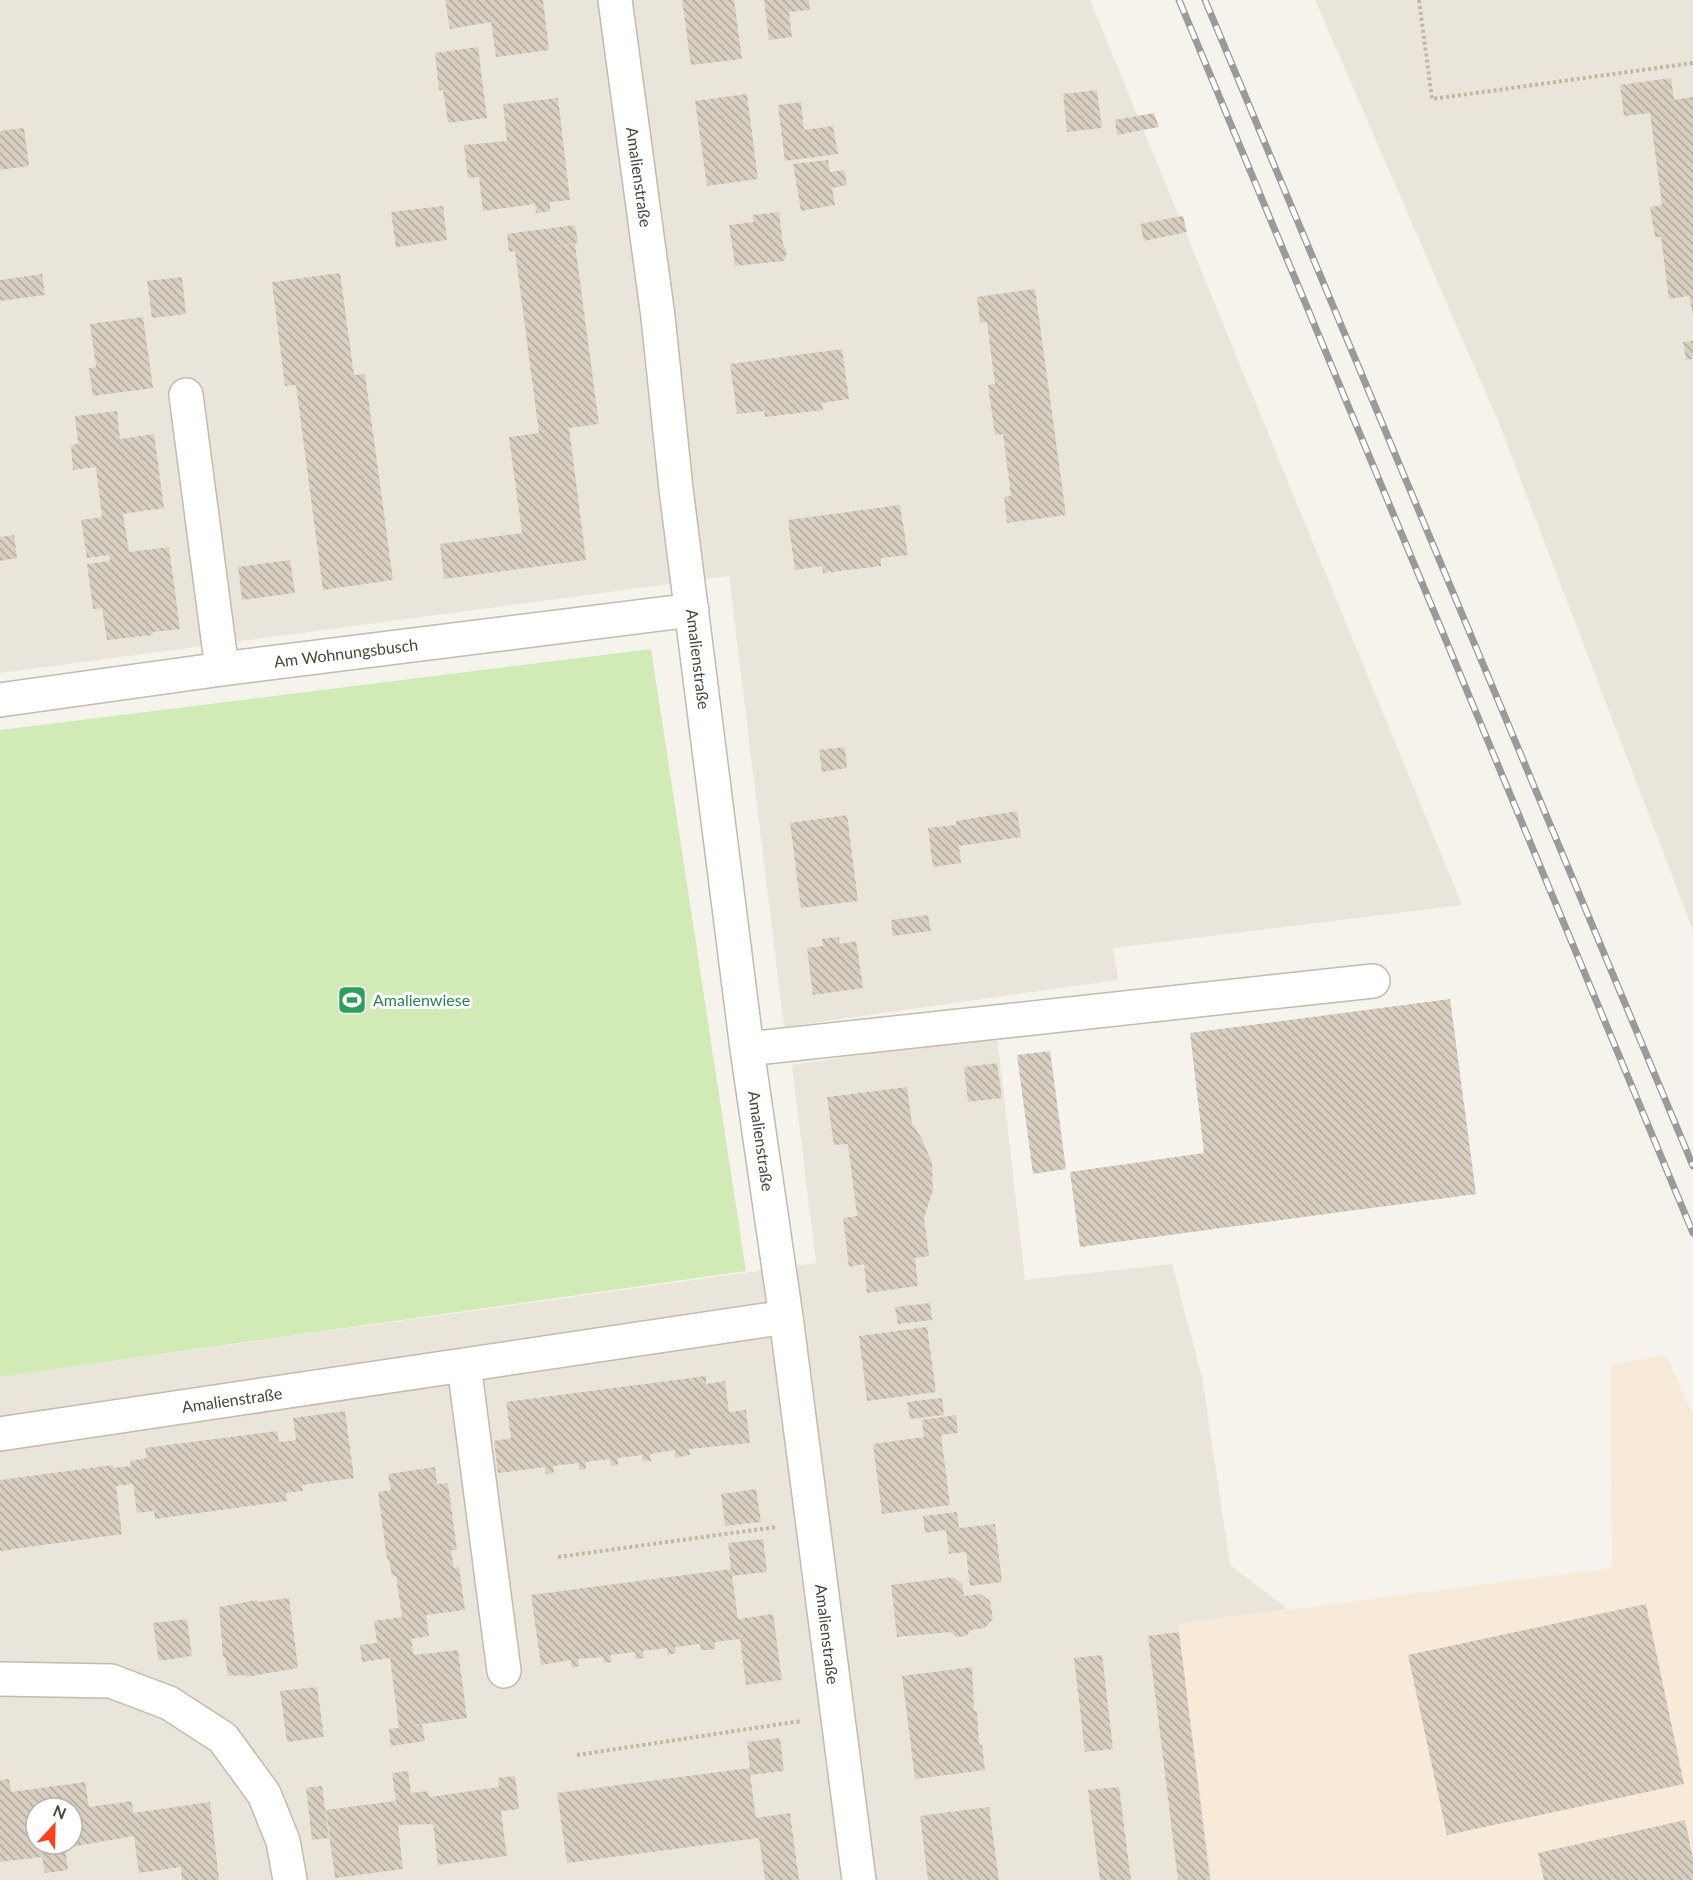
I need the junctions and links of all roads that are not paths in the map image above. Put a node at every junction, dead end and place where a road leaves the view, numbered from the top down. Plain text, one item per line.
1 (615, 0) edge
2 (186, 396) dead end
3 (692, 610) junction
4 (222, 669) junction
5 (0, 700) edge
6 (1373, 981) dead end
7 (747, 1049) junction
8 (786, 1317) junction
9 (464, 1365) junction
10 (0, 1434) edge
11 (504, 1671) dead end
12 (0, 1679) edge
13 (291, 1880) edge
14 (859, 1880) edge

1 - 3 street, Amalienstraße
2 - 4 street
3 - 4 street, Am Wohnungsbusch
3 - 7 street, Amalienstraße
4 - 5 street, Am Wohnungsbusch
6 - 7 street
7 - 8 street, Amalienstraße
8 - 9 street, Amalienstraße
8 - 14 street, Amalienstraße
9 - 10 street, Amalienstraße
9 - 11 street
12 - 13 street

